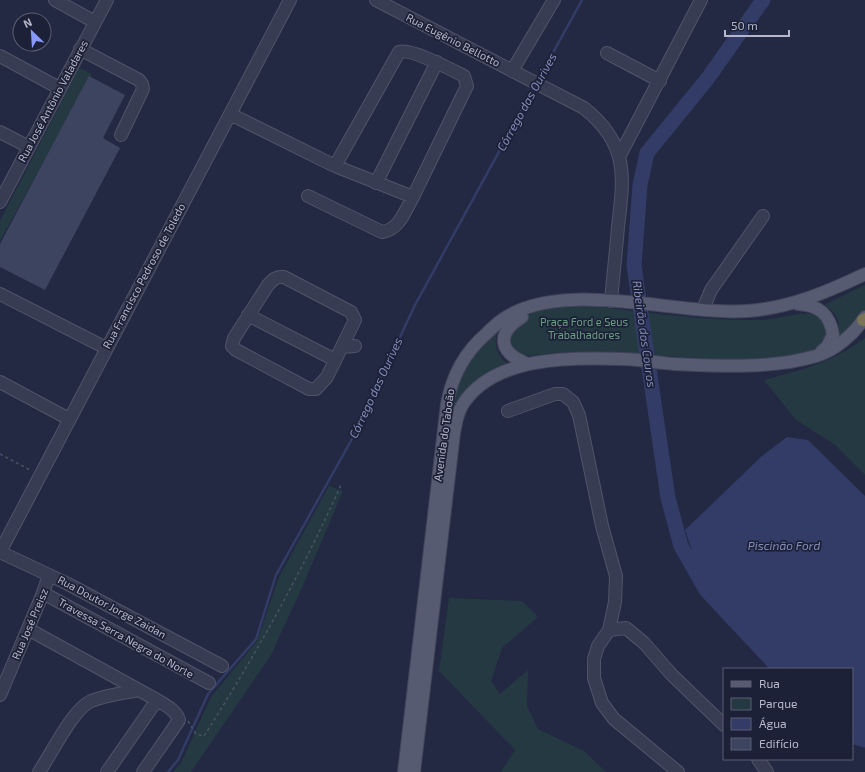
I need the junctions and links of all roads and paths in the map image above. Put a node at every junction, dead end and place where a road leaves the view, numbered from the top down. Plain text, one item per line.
1 (55, 0) edge
2 (107, 0) edge
3 (290, 0) edge
4 (376, 0) edge
5 (554, 0) edge
6 (702, 0) edge
7 (95, 22) junction
8 (80, 49) junction
9 (606, 54) dead end
10 (0, 56) edge
11 (436, 62) junction
12 (512, 71) junction
13 (660, 81) junction
14 (59, 88) junction
15 (230, 114) junction
16 (0, 132) edge
17 (121, 135) dead end
18 (29, 147) junction
19 (619, 157) junction
20 (335, 166) junction
21 (376, 183) junction
22 (308, 196) dead end
23 (413, 197) junction
24 (0, 202) edge
25 (763, 216) dead end
26 (865, 274) edge
27 (0, 294) edge
28 (615, 301) junction
29 (793, 304) junction
30 (703, 309) junction
31 (248, 315) junction
32 (864, 319) edge
33 (500, 329) junction
34 (355, 346) dead end
35 (342, 347) junction
36 (106, 348) junction
37 (817, 356) junction
38 (335, 360) junction
39 (528, 364) junction
40 (0, 382) edge
41 (508, 411) dead end
42 (69, 419) junction
43 (0, 454) edge
44 (40, 475) junction
45 (341, 485) dead end
46 (0, 552) edge
47 (49, 574) junction
48 (43, 593) junction
49 (28, 629) junction
50 (609, 630) junction
51 (222, 666) dead end
52 (209, 683) dead end
53 (139, 690) junction
54 (0, 695) edge
55 (157, 700) junction
56 (190, 722) dead end
57 (723, 724) edge
58 (759, 760) edge
59 (39, 772) edge
60 (107, 772) edge
61 (144, 772) edge
62 (404, 772) edge
63 (414, 772) edge
64 (678, 772) edge
65 (767, 772) edge

1 - 7 street
2 - 7 street, Rua José Antônio Valadares
3 - 15 street, Rua Francisco Pedroso de Toledo
4 - 12 street, Rua Eugênio Bellotto
5 - 12 street
6 - 13 street
7 - 8 street, Rua José Antônio Valadares
8 - 14 street, Rua José Antônio Valadares
8 - 17 street
9 - 13 street
10 - 14 street
11 - 20 street
11 - 21 street
11 - 23 street
12 - 19 street, Rua Eugênio Bellotto
13 - 19 street
14 - 18 street, Rua José Antônio Valadares
15 - 20 street
15 - 36 street, Rua Francisco Pedroso de Toledo
16 - 18 street
18 - 24 street, Rua José Antônio Valadares
19 - 28 street, Rua Eugênio Bellotto
20 - 21 street
21 - 23 street
22 - 23 street
25 - 30 street
26 - 29 main road
27 - 36 street
28 - 30 main road
28 - 33 main road, Avenida do Taboão
29 - 30 main road
29 - 37 main road
31 - 35 street
31 - 38 street
31 - 38 street
32 - 37 main road, Avenida do Taboão
33 - 39 main road
33 - 62 main road, Avenida do Taboão
34 - 35 street
35 - 38 street
36 - 42 street, Rua Francisco Pedroso de Toledo
37 - 39 main road, Avenida do Taboão
39 - 63 main road, Avenida do Taboão
40 - 42 street
41 - 50 street
42 - 44 street, Rua Francisco Pedroso de Toledo
43 - 44 path
44 - 46 street, Rua Francisco Pedroso de Toledo
45 - 56 path
46 - 47 street, Rua Doutor Jorge Zaidan
47 - 48 street, Rua José Preisz
47 - 51 street, Rua Doutor Jorge Zaidan
48 - 49 street, Rua José Preisz
48 - 52 street, Travessa Serra Negra do Norte
49 - 53 street
49 - 54 street, Rua José Preisz
50 - 57 street
50 - 64 street
53 - 55 street
53 - 59 street
55 - 60 street
55 - 61 street
58 - 65 street

